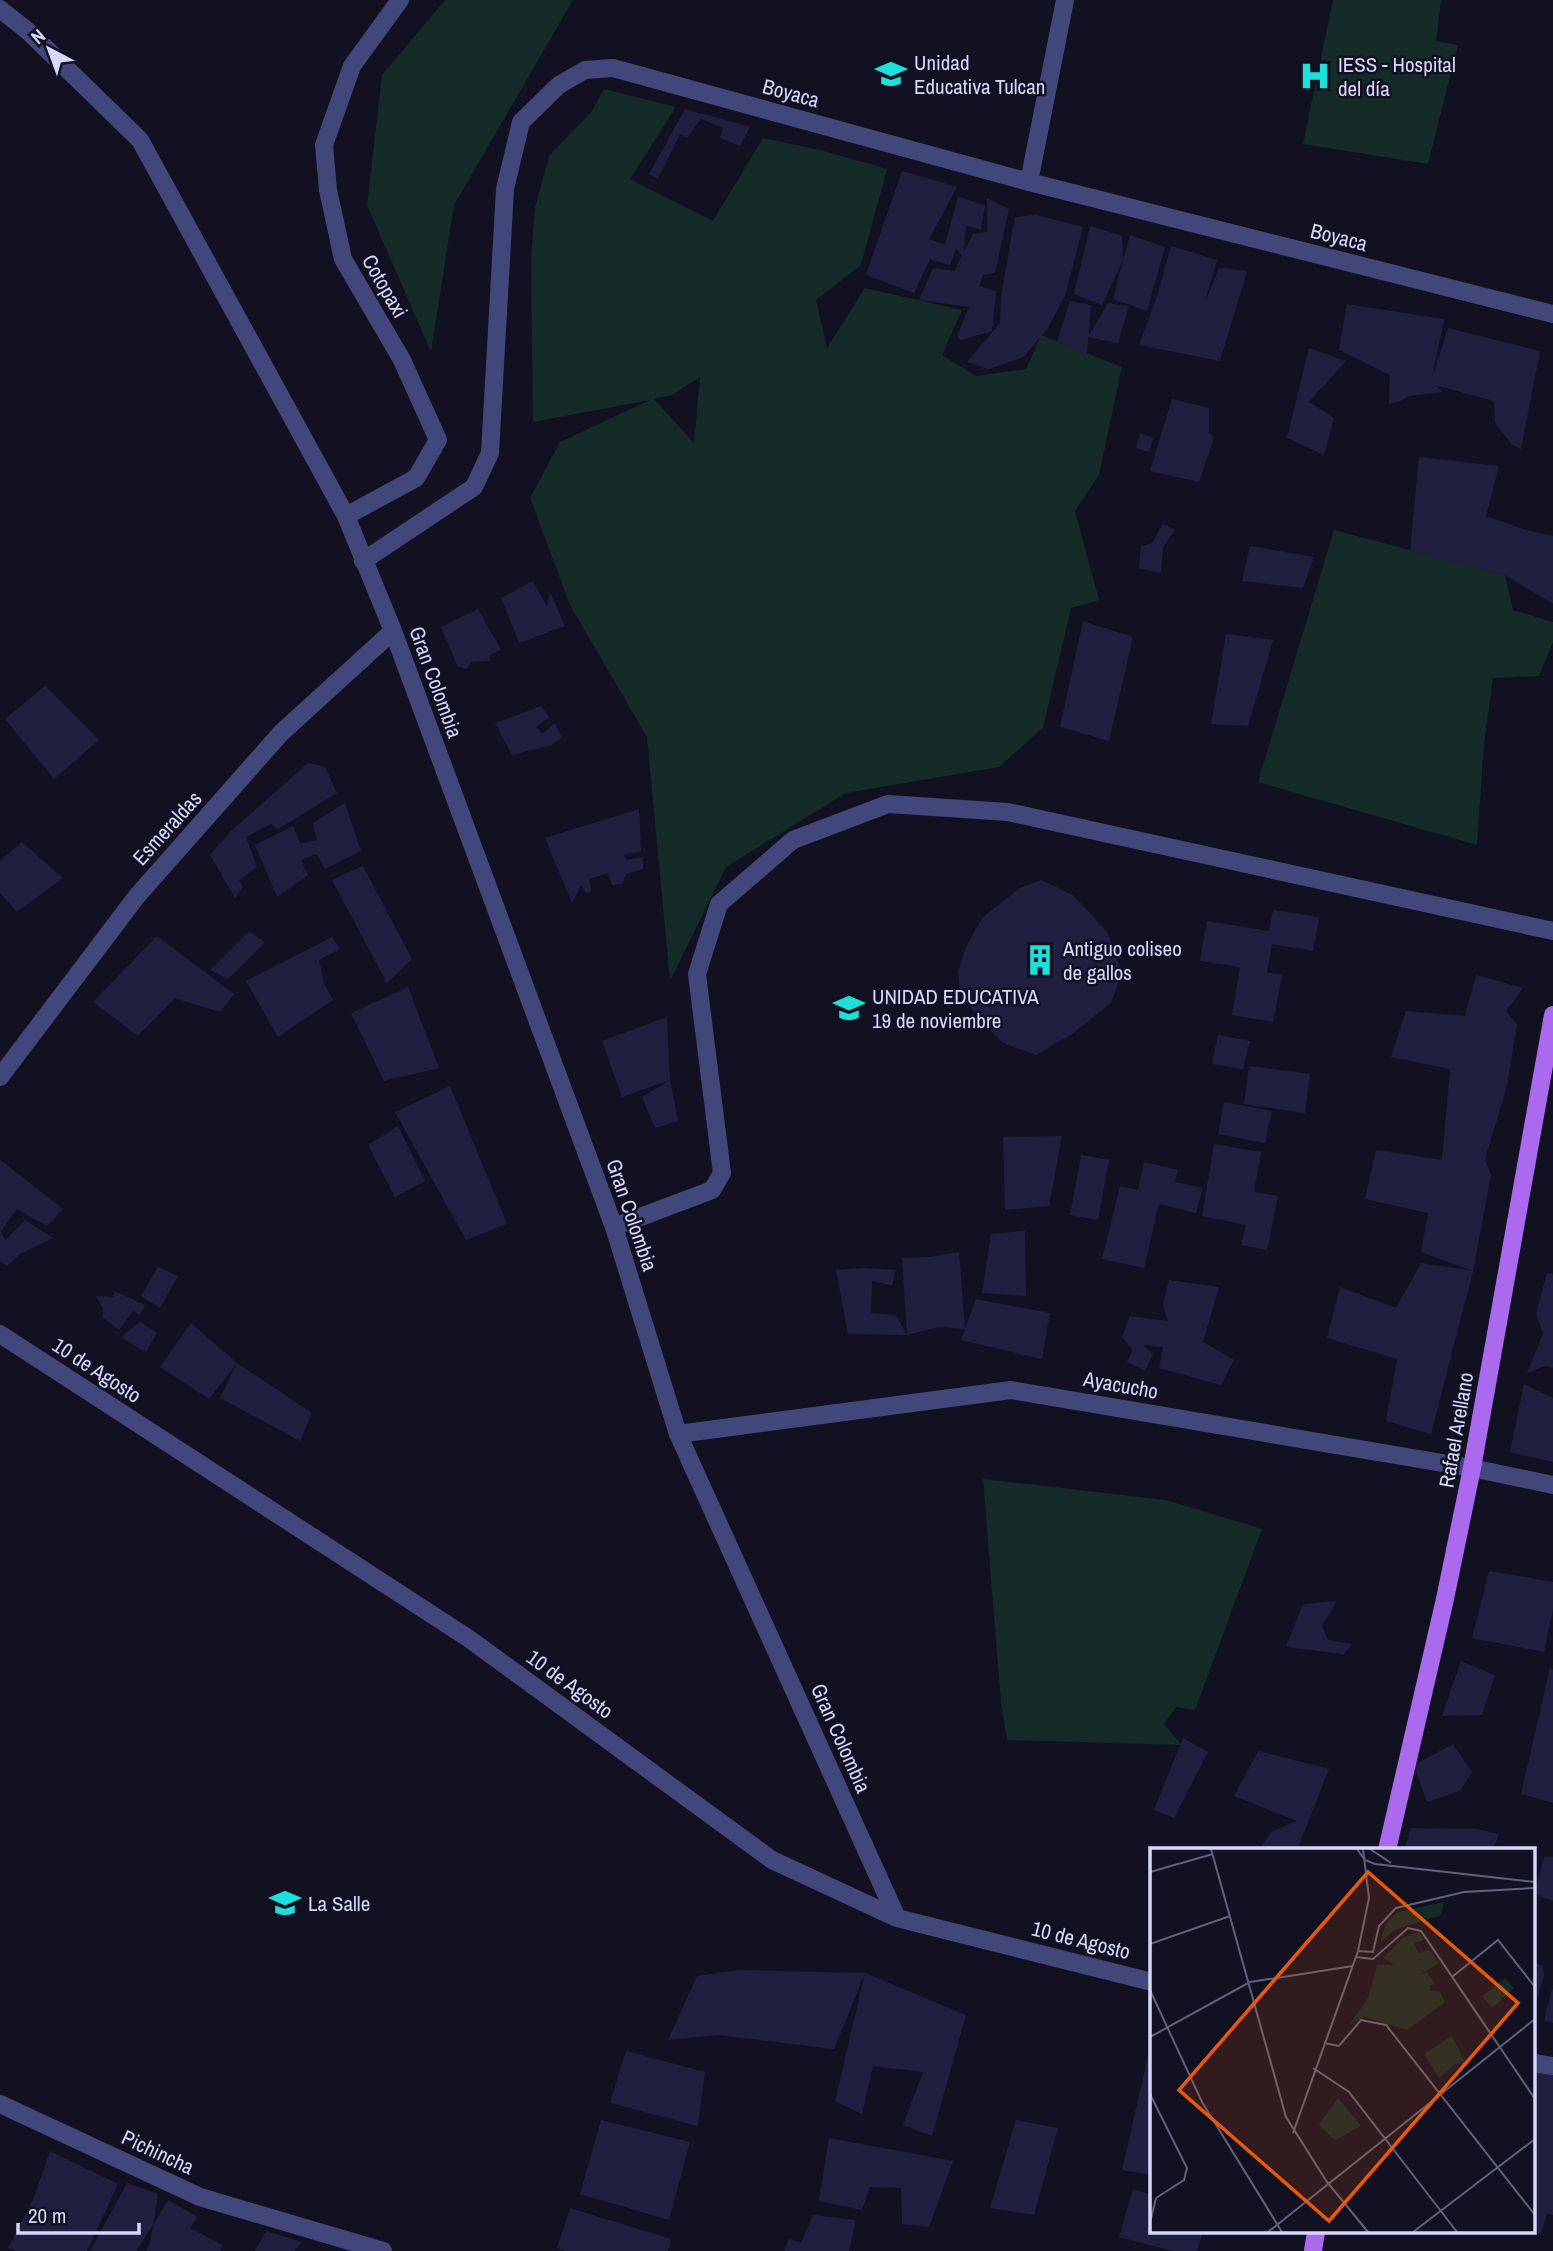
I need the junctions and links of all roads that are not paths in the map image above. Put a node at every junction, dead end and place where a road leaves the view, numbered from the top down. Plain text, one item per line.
1 (400, 0) edge
2 (1065, 0) edge
3 (0, 1) edge
4 (0, 9) edge
5 (29, 32) junction
6 (1029, 181) junction
7 (1553, 314) edge
8 (346, 516) junction
9 (363, 561) junction
10 (393, 631) junction
11 (1553, 931) edge
12 (1553, 1015) edge
13 (0, 1077) edge
14 (614, 1227) junction
15 (0, 1334) edge
16 (678, 1434) junction
17 (1472, 1468) junction
18 (1553, 1485) edge
19 (1387, 1848) edge
20 (897, 1918) junction
21 (1150, 1981) edge
22 (0, 2104) edge
23 (383, 2251) edge

1 - 8 street, Cotopaxi
2 - 6 street
3 - 5 street
4 - 5 street
5 - 8 street, Gran Colombia
6 - 7 street, Boyaca
6 - 9 street, Boyaca
8 - 9 street, Gran Colombia
9 - 10 street, Gran Colombia
10 - 13 street, Esmeraldas
10 - 14 street, Gran Colombia
11 - 14 street
12 - 17 main road, Rafael Arellano
14 - 16 street, Gran Colombia
15 - 20 street, 10 de Agosto
16 - 17 street, Ayacucho
16 - 20 street, Gran Colombia
17 - 18 street, Ayacucho
17 - 19 main road, Rafael Arellano
20 - 21 street, 10 de Agosto
22 - 23 street, Pichincha

